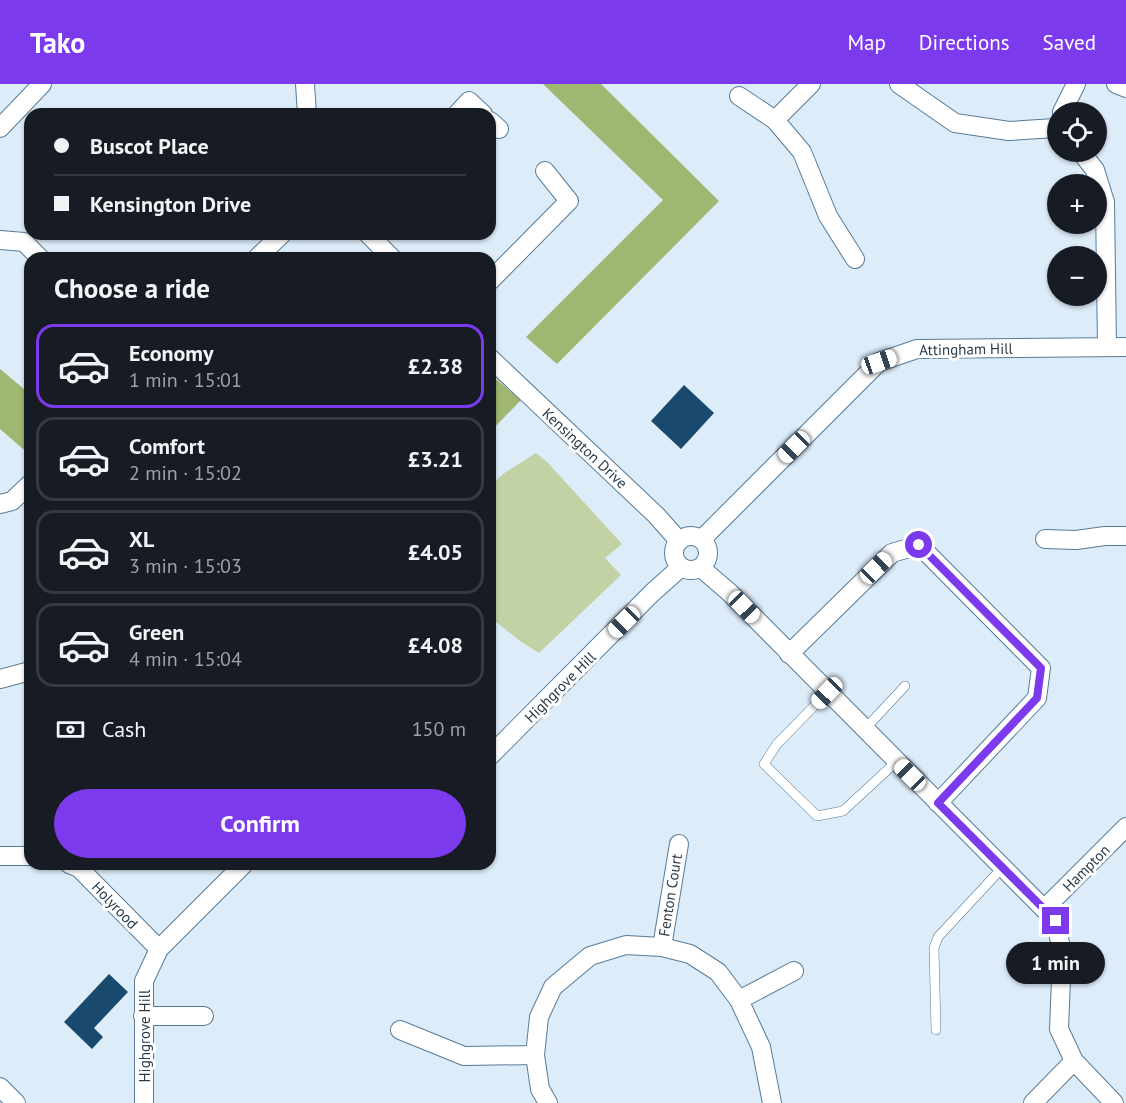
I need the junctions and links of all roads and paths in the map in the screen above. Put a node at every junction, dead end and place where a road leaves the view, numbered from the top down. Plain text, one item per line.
1 (42, 84) edge
2 (305, 84) edge
3 (811, 84) edge
4 (899, 84) edge
5 (1076, 84) edge
6 (1116, 84) edge
7 (1126, 88) edge
8 (739, 96) dead end
9 (1068, 102) edge
10 (307, 108) edge
11 (463, 108) edge
12 (477, 108) edge
13 (775, 120) junction
14 (1047, 125) edge
15 (0, 128) edge
16 (1089, 162) edge
17 (545, 171) dead end
18 (0, 240) edge
19 (272, 240) edge
20 (374, 240) edge
21 (34, 252) edge
22 (262, 252) edge
23 (386, 252) edge
24 (855, 259) dead end
25 (496, 275) edge
26 (1107, 347) junction
27 (1126, 347) edge
28 (496, 364) edge
29 (24, 490) edge
30 (0, 504) edge
31 (1126, 536) edge
32 (1045, 538) dead end
33 (702, 539) junction
34 (679, 541) junction
35 (681, 567) junction
36 (701, 568) junction
37 (789, 654) junction
38 (24, 673) edge
39 (0, 679) edge
40 (905, 686) dead end
41 (827, 693) junction
42 (864, 730) junction
43 (496, 750) edge
44 (896, 762) junction
45 (938, 803) junction
46 (1126, 827) edge
47 (679, 844) dead end
48 (0, 856) edge
49 (24, 856) edge
50 (1004, 867) junction
51 (81, 870) edge
52 (238, 870) edge
53 (1046, 908) junction
54 (662, 947) junction
55 (159, 949) junction
56 (794, 971) dead end
57 (740, 1000) junction
58 (143, 1016) junction
59 (204, 1016) dead end
60 (400, 1030) dead end
61 (936, 1030) dead end
62 (535, 1055) junction
63 (1074, 1061) junction
64 (0, 1087) edge
65 (16, 1103) edge
66 (144, 1103) edge
67 (548, 1103) edge
68 (772, 1103) edge
69 (1033, 1103) edge
70 (1114, 1103) edge

1 - 15 street
2 - 10 street
3 - 13 street
4 - 14 street
5 - 9 street
6 - 7 street
8 - 13 street
11 - 12 street
13 - 24 street
16 - 26 street
17 - 25 street
18 - 21 street
19 - 22 street
20 - 23 street
26 - 27 street, Attingham Hill
26 - 33 street, Attingham Hill
28 - 34 street, Kensington Drive
29 - 30 street
31 - 32 street
33 - 34 street
33 - 36 street
34 - 35 street
35 - 36 street
35 - 43 street, Highgrove Hill
36 - 37 street
37 - 41 street
37 - 45 street
38 - 39 street
40 - 42 lane
41 - 42 street
41 - 44 lane
42 - 44 street
44 - 45 street
45 - 50 street
46 - 53 street, Hampton
47 - 54 street, Fenton Court
48 - 49 street
50 - 53 street
50 - 61 lane
51 - 55 street, Holyrood
52 - 55 street, Highgrove Hill
53 - 63 street
54 - 57 street
54 - 62 street
55 - 58 street, Highgrove Hill
56 - 57 street
57 - 68 street
58 - 59 street
58 - 66 street, Highgrove Hill
60 - 62 street
62 - 67 street
63 - 69 street
63 - 70 street
64 - 65 street

